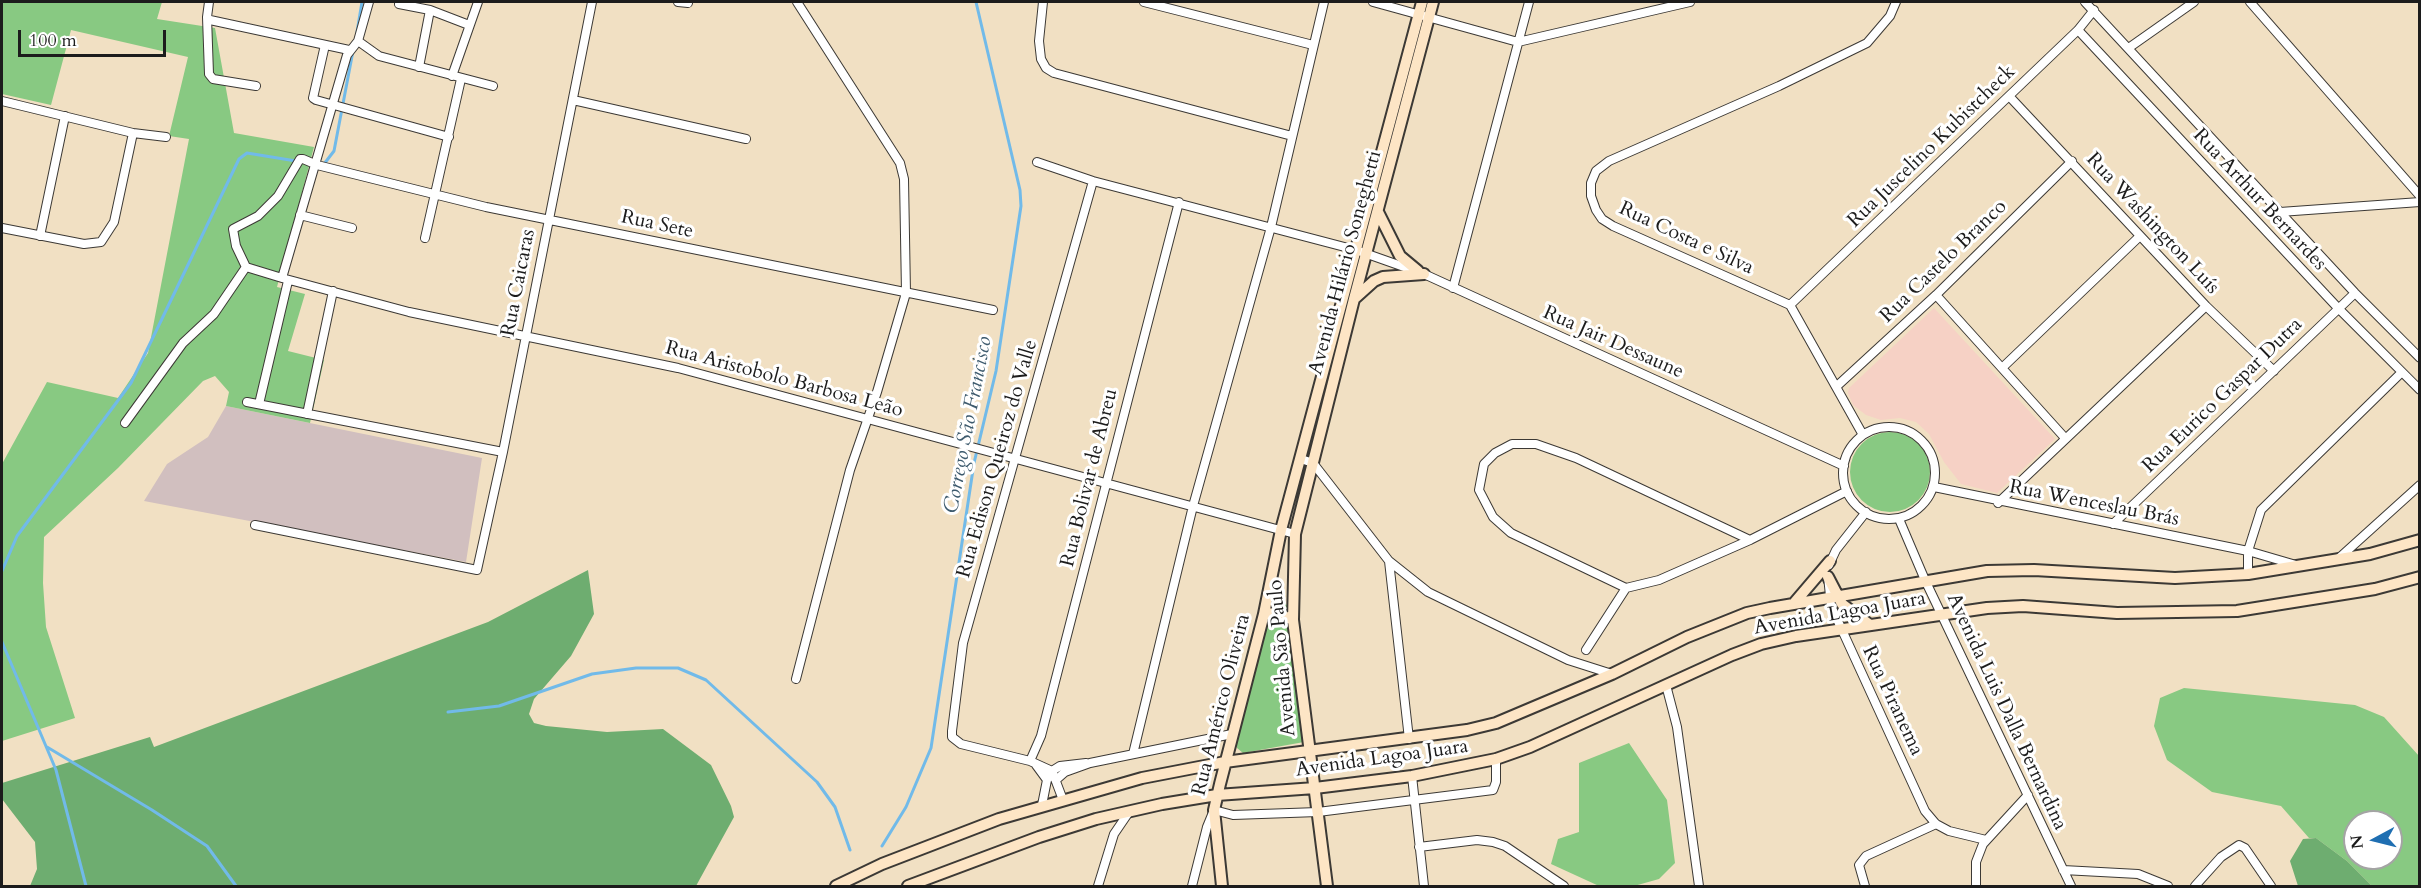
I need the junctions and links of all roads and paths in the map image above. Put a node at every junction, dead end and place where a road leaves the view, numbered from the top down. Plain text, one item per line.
1 (209, 2) edge
2 (369, 2) edge
3 (478, 2) edge
4 (592, 2) edge
5 (678, 2) edge
6 (796, 2) edge
7 (1043, 2) edge
8 (1144, 2) edge
9 (1324, 2) edge
10 (1373, 2) edge
11 (1422, 2) edge
12 (1433, 2) edge
13 (1528, 2) edge
14 (1690, 2) edge
15 (1896, 2) edge
16 (2085, 2) edge
17 (2194, 2) edge
18 (2250, 2) edge
19 (688, 3) dead end
20 (399, 4) dead end
21 (430, 10) junction
22 (2094, 10) junction
23 (1424, 16) junction
24 (207, 17) junction
25 (469, 25) junction
26 (2078, 30) junction
27 (358, 41) junction
28 (1518, 42) junction
29 (325, 45) junction
30 (1313, 45) junction
31 (2130, 47) junction
32 (349, 50) junction
33 (419, 67) junction
34 (452, 76) junction
35 (461, 79) junction
36 (256, 86) dead end
37 (493, 86) dead end
38 (2009, 96) junction
39 (573, 100) junction
40 (2, 101) edge
41 (333, 105) junction
42 (65, 116) junction
43 (134, 133) junction
44 (1292, 136) junction
45 (166, 137) dead end
46 (449, 137) junction
47 (746, 139) dead end
48 (2072, 161) junction
49 (1037, 162) dead end
50 (317, 165) junction
51 (1093, 181) junction
52 (436, 193) junction
53 (2420, 196) edge
54 (1179, 202) junction
55 (2420, 202) edge
56 (1378, 212) junction
57 (2280, 212) junction
58 (300, 215) junction
59 (548, 219) junction
60 (1271, 227) junction
61 (2, 228) edge
62 (352, 228) dead end
63 (40, 236) junction
64 (2140, 236) junction
65 (425, 238) dead end
66 (1361, 252) junction
67 (246, 267) junction
68 (1421, 272) junction
69 (285, 280) junction
70 (1453, 288) junction
71 (333, 291) junction
72 (906, 292) junction
73 (2355, 293) junction
74 (1936, 295) junction
75 (1354, 299) junction
76 (1790, 305) junction
77 (2206, 306) junction
78 (2338, 308) junction
79 (993, 310) dead end
80 (526, 335) junction
81 (2420, 358) edge
82 (1331, 365) junction
83 (2002, 368) junction
84 (2274, 371) junction
85 (2401, 373) junction
86 (1837, 386) junction
87 (2420, 390) edge
88 (247, 402) dead end
89 (259, 405) junction
90 (307, 414) junction
91 (868, 418) junction
92 (125, 423) dead end
93 (1863, 435) junction
94 (2065, 438) junction
95 (504, 452) junction
96 (1301, 459) junction
97 (1017, 460) junction
98 (1313, 463) junction
99 (1844, 466) junction
100 (1106, 481) junction
101 (2420, 485) edge
102 (1934, 488) junction
103 (1847, 491) junction
104 (1998, 502) junction
105 (1193, 506) junction
106 (1866, 512) junction
107 (1899, 519) junction
108 (2113, 524) junction
109 (255, 525) dead end
110 (1281, 531) junction
111 (1295, 534) junction
112 (1750, 540) junction
113 (2420, 540) edge
114 (2248, 551) junction
115 (2337, 560) junction
116 (1389, 561) junction
117 (1830, 561) junction
118 (2302, 567) junction
119 (2248, 574) junction
120 (1827, 577) joint
121 (2420, 577) edge
122 (1925, 580) junction
123 (1626, 588) junction
124 (1832, 597) junction
125 (1795, 602) junction
126 (1942, 613) junction
127 (1264, 614) junction
128 (1293, 620) junction
129 (1870, 625) junction
130 (1841, 630) junction
131 (1586, 650) dead end
132 (1612, 674) junction
133 (796, 680) dead end
134 (1666, 685) junction
135 (1232, 734) junction
136 (1409, 739) junction
137 (1309, 751) junction
138 (1133, 754) junction
139 (1496, 759) junction
140 (1032, 761) junction
141 (1225, 762) junction
142 (1090, 763) junction
143 (1052, 771) junction
144 (1412, 776) junction
145 (1057, 779) junction
146 (1047, 780) junction
147 (1314, 788) junction
148 (1217, 795) junction
149 (2028, 795) junction
150 (1414, 799) junction
151 (1063, 800) junction
152 (1042, 806) junction
153 (1214, 810) junction
154 (1129, 812) junction
155 (1318, 812) junction
156 (1936, 824) junction
157 (1986, 840) junction
158 (1419, 847) junction
159 (2063, 870) junction
160 (836, 886) edge
161 (908, 886) edge
162 (1098, 886) edge
163 (1192, 886) edge
164 (1222, 886) edge
165 (1327, 886) edge
166 (1424, 886) edge
167 (1564, 886) edge
168 (1699, 886) edge
169 (1865, 886) edge
170 (1976, 886) edge
171 (2070, 886) edge
172 (2168, 886) edge
173 (2194, 886) edge
174 (2271, 886) edge

1 - 24 street
2 - 27 street
3 - 25 street
4 - 39 street, Rua Caicaras
5 - 19 street
6 - 72 street
7 - 44 street
8 - 30 street
9 - 30 street
10 - 23 street
11 - 23 main road, Avenida Hilário Soneghetti
12 - 23 main road, Avenida Hilário Soneghetti
13 - 28 street
14 - 28 street
15 - 76 street, Rua Costa e Silva
16 - 22 street, Rua Arthur Bernardes
17 - 31 street
18 - 53 street
20 - 21 street
21 - 25 street
21 - 33 street
22 - 26 street, Rua Juscelino Kubistcheck
22 - 31 street, Rua Arthur Bernardes
23 - 28 street
23 - 56 main road, Avenida Hilário Soneghetti
23 - 66 main road, Avenida Hilário Soneghetti
24 - 29 street
24 - 36 street
25 - 34 street
26 - 38 street, Rua Juscelino Kubistcheck
26 - 78 street, Rua Arthur Bernardes
27 - 32 street
27 - 33 street
28 - 70 street
29 - 32 street
29 - 41 street
30 - 44 street
31 - 57 street, Rua Arthur Bernardes
32 - 41 street
33 - 34 street
34 - 35 street
35 - 37 street
35 - 46 street
38 - 48 street, Rua Washington Luís
38 - 76 street, Rua Juscelino Kubistcheck
39 - 47 street
39 - 59 street, Rua Caicaras
40 - 42 street
41 - 46 street
41 - 50 street
42 - 43 street
42 - 63 street
43 - 45 street
43 - 63 street
44 - 60 street
46 - 52 street
48 - 64 street, Rua Washington Luís
48 - 74 street, Rua Castelo Branco
49 - 51 street, Rua Jair Dessaune
50 - 52 street, Rua Sete
50 - 58 street
50 - 67 street
51 - 54 street, Rua Jair Dessaune
51 - 97 street, Rua Edison Queiroz do Valle
52 - 59 street, Rua Sete
52 - 65 street
54 - 60 street, Rua Jair Dessaune
54 - 100 street, Rua Bolivar de Abreu
55 - 57 street
56 - 66 main road, Avenida Hilário Soneghetti
56 - 68 main road
57 - 73 street, Rua Arthur Bernardes
58 - 62 street
58 - 69 street
59 - 72 street, Rua Sete
59 - 80 street, Rua Caicaras
60 - 66 street, Rua Jair Dessaune
60 - 105 street
61 - 63 street
64 - 77 street, Rua Washington Luís
64 - 83 street
66 - 68 street, Rua Jair Dessaune
66 - 75 main road, Avenida Hilário Soneghetti
66 - 82 main road, Avenida Hilário Soneghetti
67 - 69 street, Rua Aristobolo Barbosa Leão
67 - 92 street
68 - 70 street, Rua Jair Dessaune
68 - 75 main road
69 - 71 street, Rua Aristobolo Barbosa Leão
69 - 89 street
70 - 99 street, Rua Jair Dessaune
71 - 80 street, Rua Aristobolo Barbosa Leão
71 - 90 street
72 - 79 street, Rua Sete
72 - 91 street
73 - 78 street, Rua Eurico Gaspar Dutra
73 - 81 street, Rua Arthur Bernardes
74 - 83 street
74 - 86 street, Rua Castelo Branco
75 - 82 main road, Avenida Hilário Soneghetti
76 - 86 street
77 - 84 street, Rua Washington Luís
77 - 94 street
78 - 84 street, Rua Eurico Gaspar Dutra
78 - 85 street, Rua Arthur Bernardes
80 - 91 street, Rua Aristobolo Barbosa Leão
80 - 95 street, Rua Caicaras
82 - 96 main road, Avenida Hilário Soneghetti
82 - 98 main road, Avenida Hilário Soneghetti
83 - 94 street
84 - 108 street, Rua Eurico Gaspar Dutra
85 - 87 street, Rua Arthur Bernardes
85 - 114 street
86 - 93 street
88 - 89 street
89 - 90 street
90 - 95 street
91 - 97 street, Rua Aristobolo Barbosa Leão
91 - 133 street
93 - 99 street
93 - 102 street
94 - 104 street
95 - 109 street, Rua Caicaras
96 - 98 street
96 - 110 main road, Avenida Hilário Soneghetti
97 - 100 street, Rua Aristobolo Barbosa Leão
97 - 140 street, Rua Edison Queiroz do Valle
98 - 111 main road, Avenida Hilário Soneghetti
98 - 116 street
99 - 103 street
100 - 105 street, Rua Aristobolo Barbosa Leão
100 - 140 street, Rua Bolivar de Abreu
101 - 115 street
102 - 104 street, Rua Wenceslau Brás
102 - 107 street
103 - 106 street
103 - 112 street
104 - 108 street, Rua Wenceslau Brás
105 - 110 street, Rua Aristobolo Barbosa Leão
105 - 138 street
106 - 107 street
106 - 117 street
107 - 122 street, Avenida Luis Dalla Bernardina
108 - 114 street, Rua Wenceslau Brás
110 - 111 street, Rua Aristobolo Barbosa Leão
110 - 127 main road, Rua Américo Oliveira
111 - 128 main road, Avenida São Paulo
112 - 123 street
112 - 123 street
113 - 115 main road, Avenida Lagoa Juara
114 - 118 street, Rua Wenceslau Brás
114 - 119 street
115 - 118 main road, Avenida Lagoa Juara
116 - 132 street
116 - 136 street
117 - 120 street
117 - 125 main road
118 - 119 main road, Avenida Lagoa Juara
119 - 122 main road, Avenida Lagoa Juara
120 - 124 main road
121 - 126 main road, Avenida Lagoa Juara
122 - 124 main road, Avenida Lagoa Juara
122 - 126 street, Avenida Luis Dalla Bernardina
123 - 131 street
124 - 125 main road, Avenida Lagoa Juara
124 - 129 main road
124 - 130 street, Rua Piranema
125 - 132 main road, Avenida Lagoa Juara
126 - 129 main road, Avenida Lagoa Juara
126 - 149 street, Avenida Luis Dalla Bernardina
127 - 128 main road
127 - 135 main road, Rua Américo Oliveira
128 - 137 main road, Avenida São Paulo
129 - 130 main road, Avenida Lagoa Juara
130 - 134 main road, Avenida Lagoa Juara
130 - 156 street, Rua Piranema
132 - 136 main road, Avenida Lagoa Juara
134 - 139 main road, Avenida Lagoa Juara
134 - 168 street
135 - 138 street
135 - 141 main road, Rua Américo Oliveira
136 - 137 main road, Avenida Lagoa Juara
137 - 141 main road, Avenida Lagoa Juara
137 - 147 main road, Avenida São Paulo
138 - 142 street
139 - 144 main road, Avenida Lagoa Juara
139 - 150 street
140 - 143 street
140 - 146 street
141 - 148 main road, Rua Américo Oliveira
141 - 151 main road, Avenida Lagoa Juara
142 - 143 street
142 - 145 street
143 - 145 street
143 - 146 street
144 - 147 main road, Avenida Lagoa Juara
144 - 150 street
145 - 151 street
146 - 152 street
147 - 148 main road, Avenida Lagoa Juara
147 - 155 main road, Avenida São Paulo
148 - 153 main road, Rua Américo Oliveira
148 - 154 main road, Avenida Lagoa Juara
149 - 157 street
149 - 159 street, Avenida Luis Dalla Bernardina
150 - 155 street
150 - 158 street
151 - 152 main road, Avenida Lagoa Juara
152 - 160 main road, Avenida Lagoa Juara
153 - 155 street
153 - 163 street, Rua Américo Oliveira
153 - 164 main road
154 - 161 main road, Avenida Lagoa Juara
154 - 162 street
155 - 165 main road, Avenida São Paulo
156 - 157 street
156 - 169 street
157 - 170 street
158 - 166 street
158 - 167 street
159 - 171 street, Avenida Luis Dalla Bernardina
159 - 172 street
173 - 174 street

